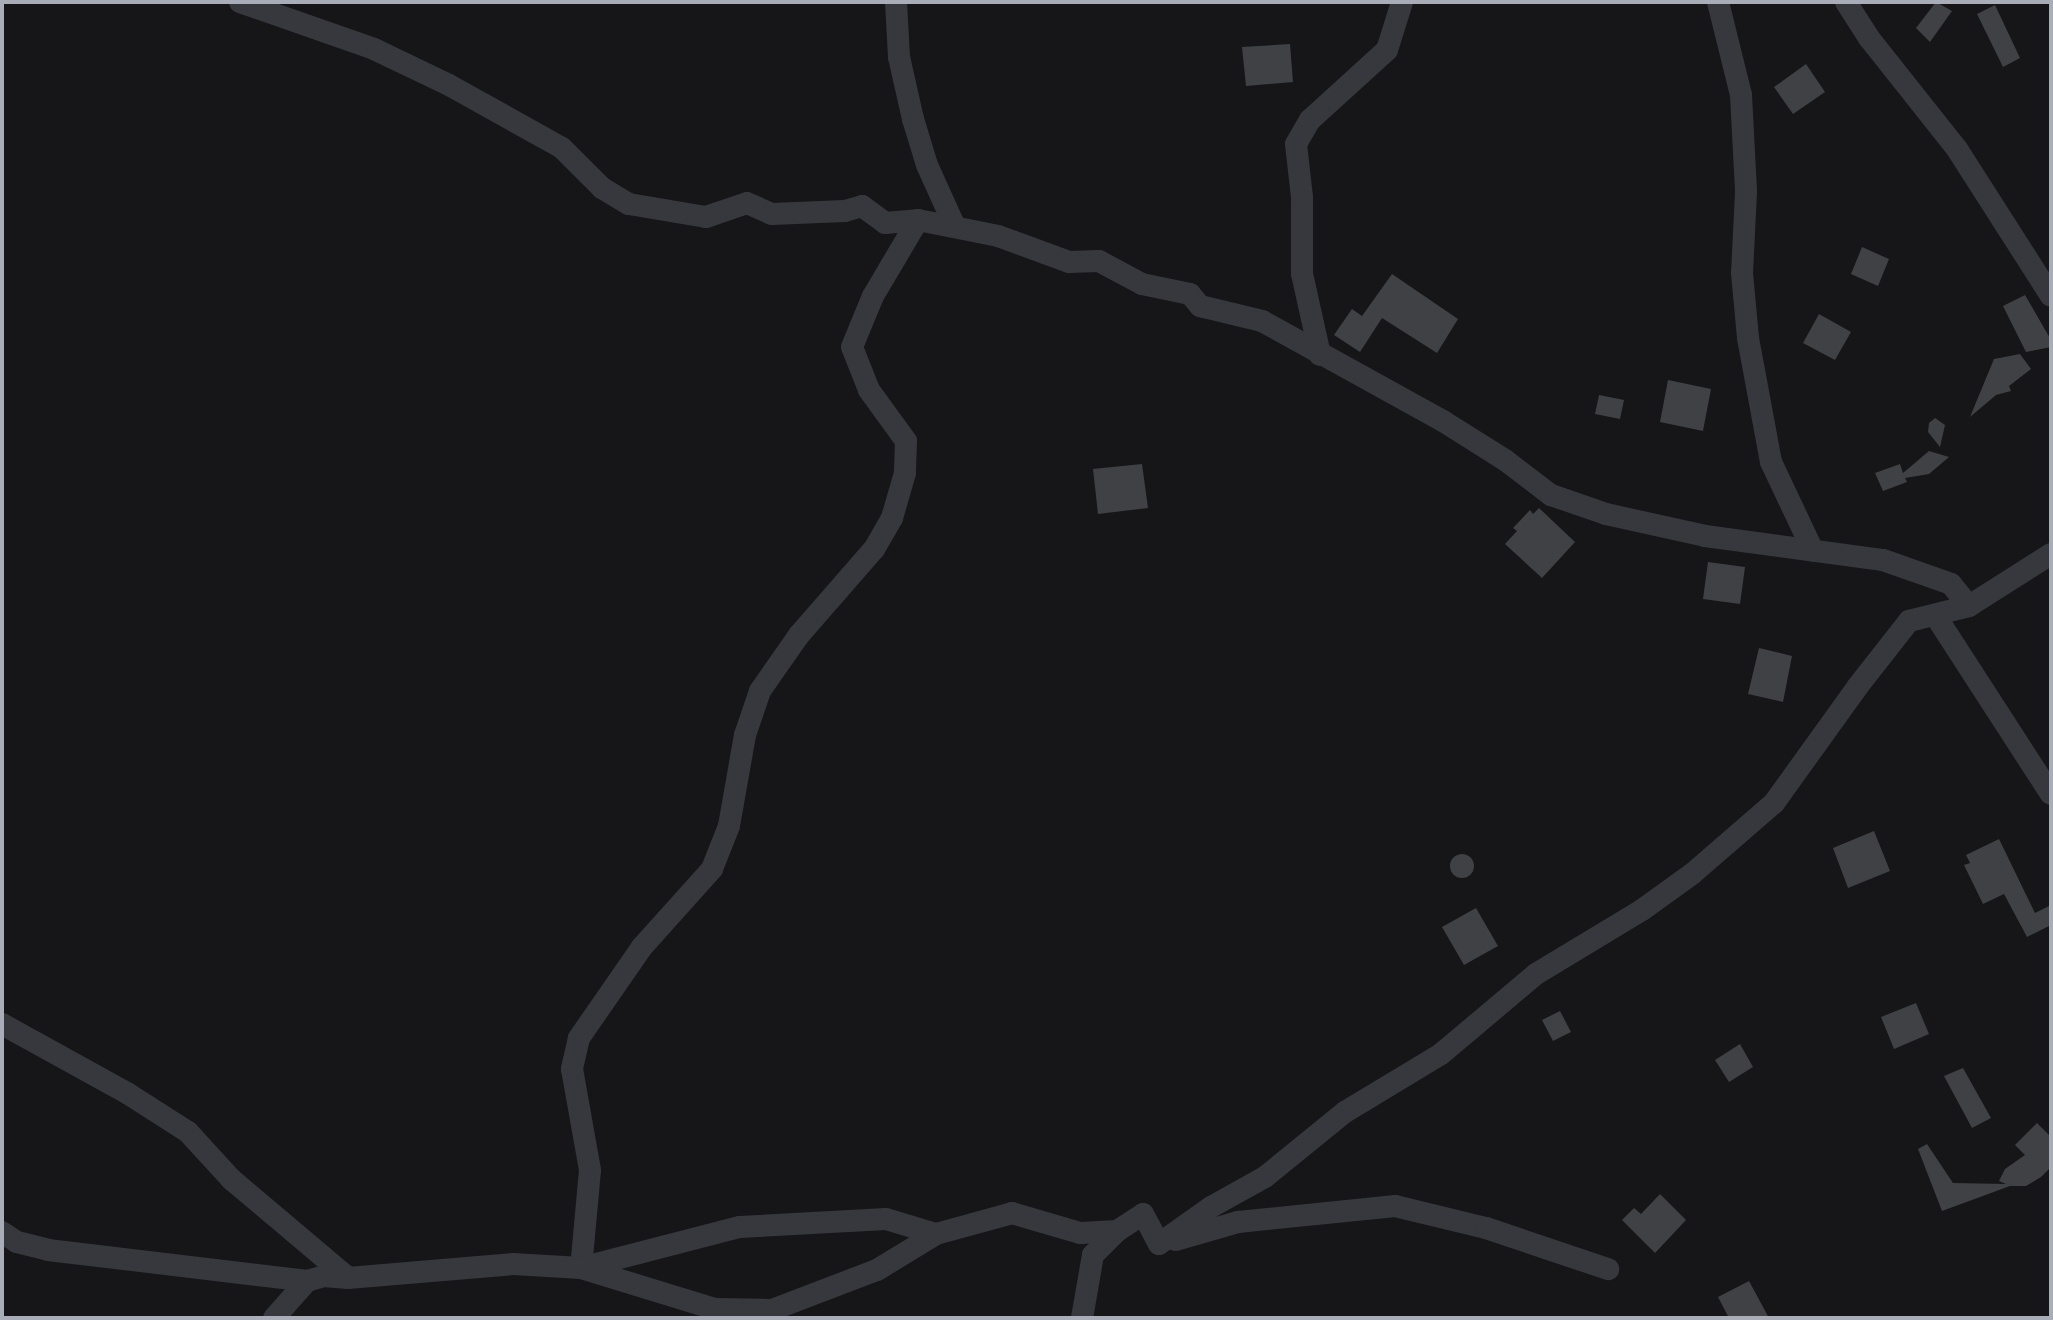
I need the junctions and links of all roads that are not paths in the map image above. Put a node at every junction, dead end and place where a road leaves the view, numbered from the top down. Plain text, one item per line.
1 (240, 2) edge
2 (896, 2) edge
3 (1402, 2) edge
4 (1718, 2) edge
5 (1846, 2) edge
6 (918, 220) junction
7 (955, 227) junction
8 (2051, 296) edge
9 (1320, 355) junction
10 (1813, 551) junction
11 (2051, 554) edge
12 (1969, 606) junction
13 (1935, 615) junction
14 (2051, 794) edge
15 (2, 1024) edge
16 (1117, 1231) junction
17 (2, 1232) edge
18 (936, 1234) junction
19 (1159, 1244) junction
20 (581, 1268) junction
21 (1608, 1269) dead end
22 (348, 1278) junction
23 (307, 1281) junction
24 (714, 1313) edge
25 (274, 1318) edge
26 (1082, 1318) edge

1 - 6 street
2 - 7 street
3 - 9 street
4 - 10 street
5 - 8 street
6 - 7 street
6 - 20 street
7 - 9 street
9 - 10 street
10 - 12 street
11 - 12 street
12 - 13 street
13 - 14 street
13 - 19 street
15 - 22 street
16 - 18 street
16 - 19 street
16 - 26 street
17 - 23 street
18 - 20 street
18 - 24 street
19 - 21 street
20 - 22 street
20 - 24 street
22 - 23 street
23 - 25 street

